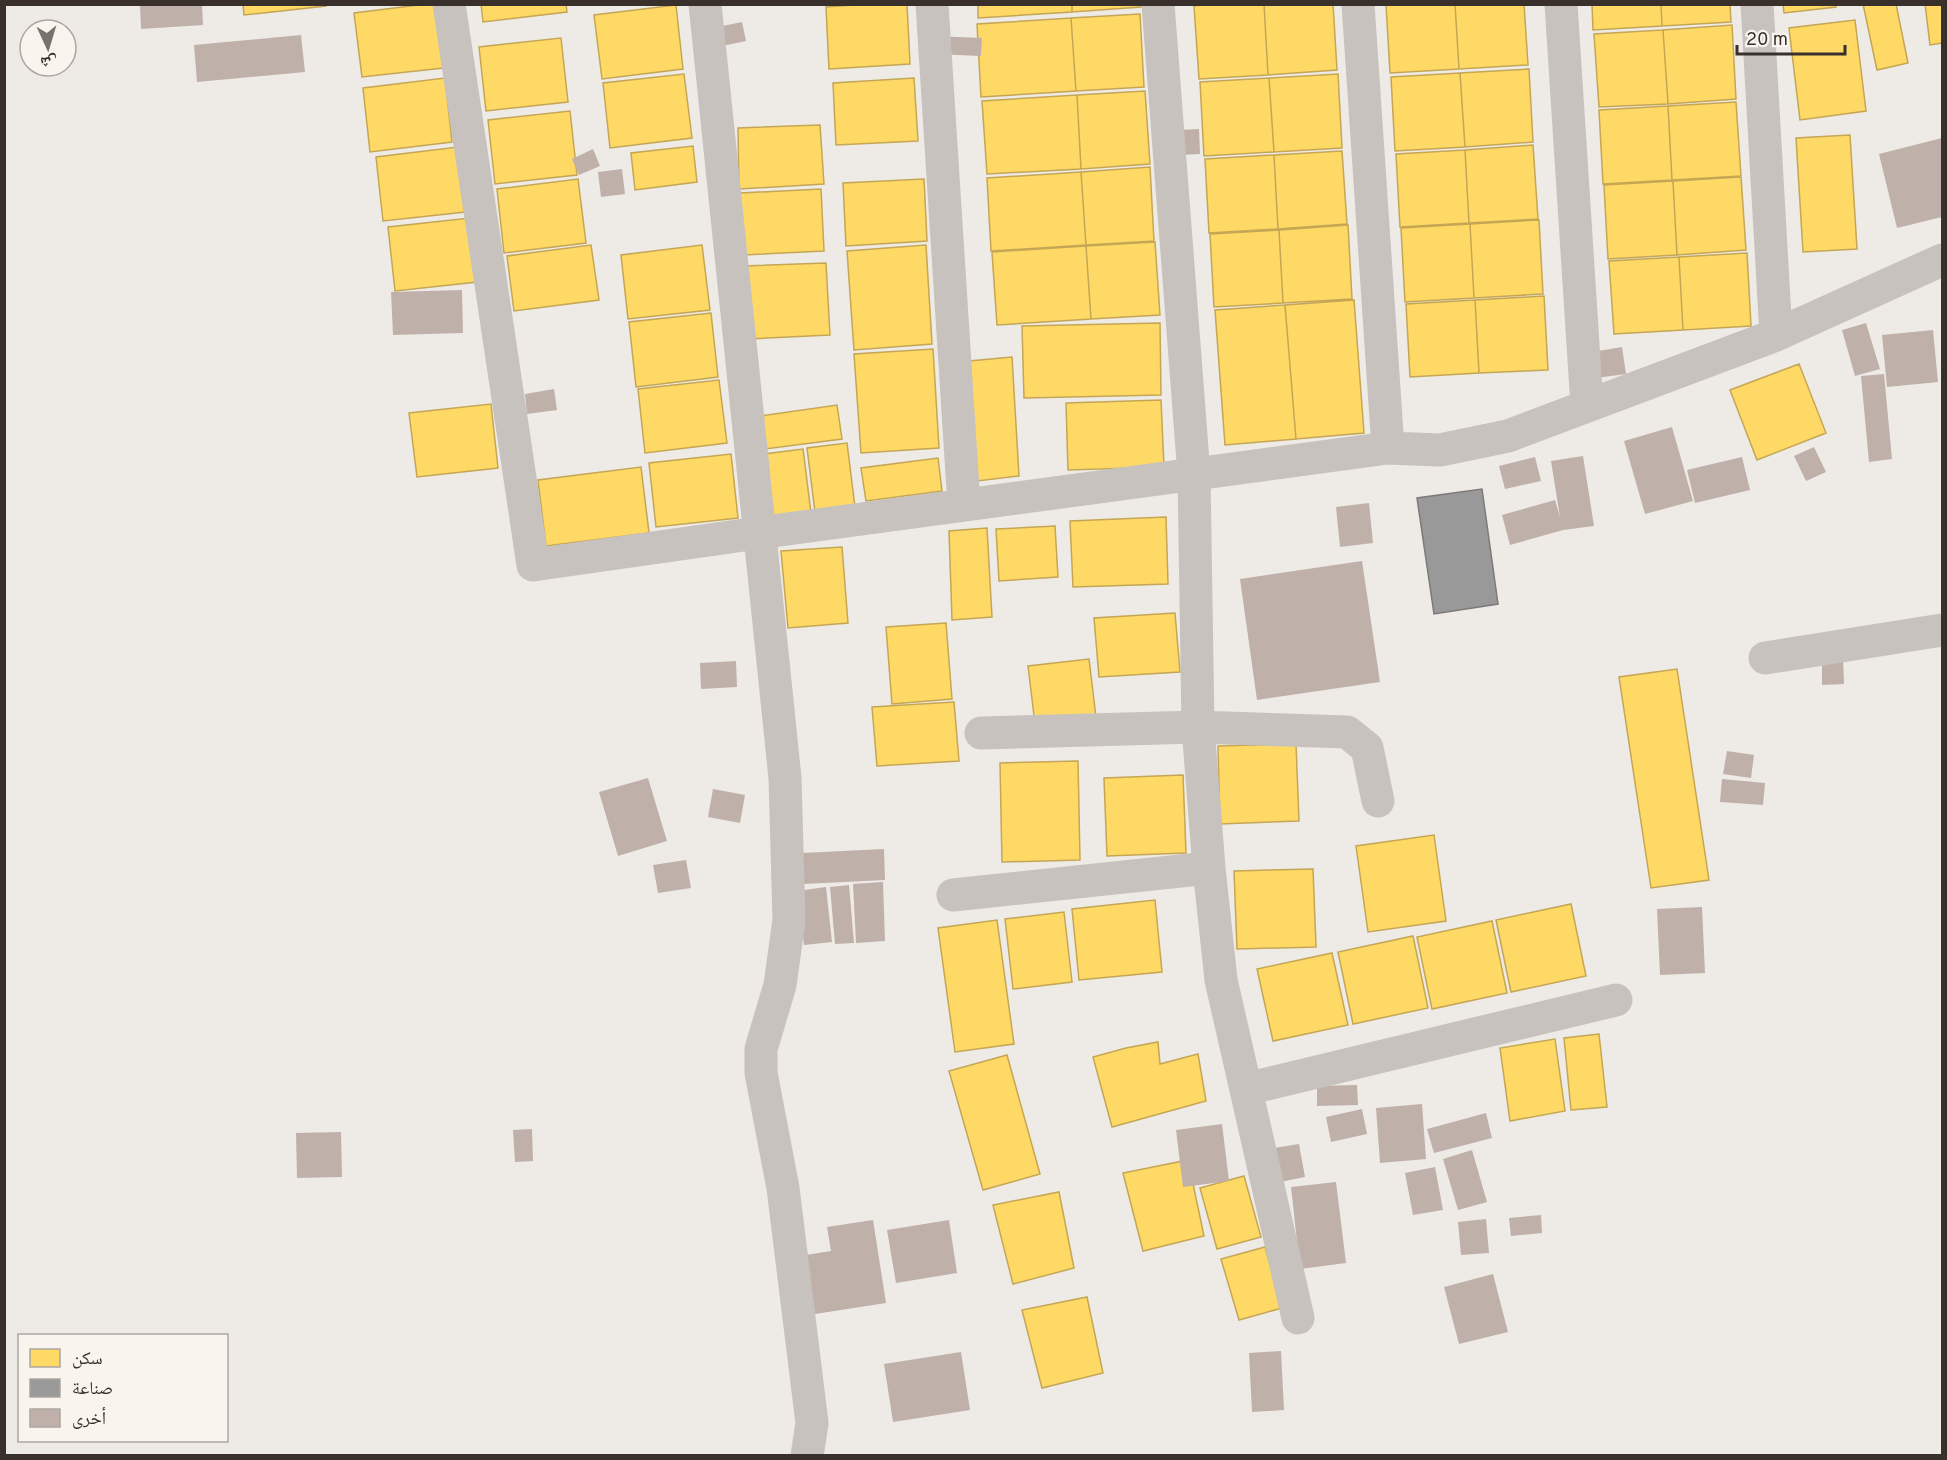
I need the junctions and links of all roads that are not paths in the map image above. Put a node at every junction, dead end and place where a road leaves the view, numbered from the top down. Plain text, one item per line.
1 (449, 4) edge
2 (705, 4) edge
3 (932, 4) edge
4 (1158, 4) edge
5 (1358, 4) edge
6 (1561, 4) edge
7 (1756, 4) edge
8 (1942, 260) edge
9 (1776, 334) junction
10 (1587, 406) junction
11 (1388, 448) junction
12 (1194, 475) junction
13 (964, 505) junction
14 (758, 533) junction
15 (1942, 630) edge
16 (1765, 658) dead end
17 (1198, 727) junction
18 (981, 733) dead end
19 (1378, 801) dead end
20 (1209, 868) junction
21 (953, 895) dead end
22 (1616, 1000) dead end
23 (1246, 1089) junction
24 (1298, 1318) dead end
25 (807, 1455) edge

1 - 14 street
2 - 14 street
3 - 13 street
4 - 12 street
5 - 11 street
6 - 10 street
7 - 9 street
8 - 9 street
9 - 10 street
10 - 11 street
11 - 12 street
12 - 13 street
12 - 17 street
13 - 14 street
14 - 25 street
15 - 16 street
17 - 18 street
17 - 19 street
17 - 20 street
20 - 21 street
20 - 23 street
22 - 23 street
23 - 24 street

